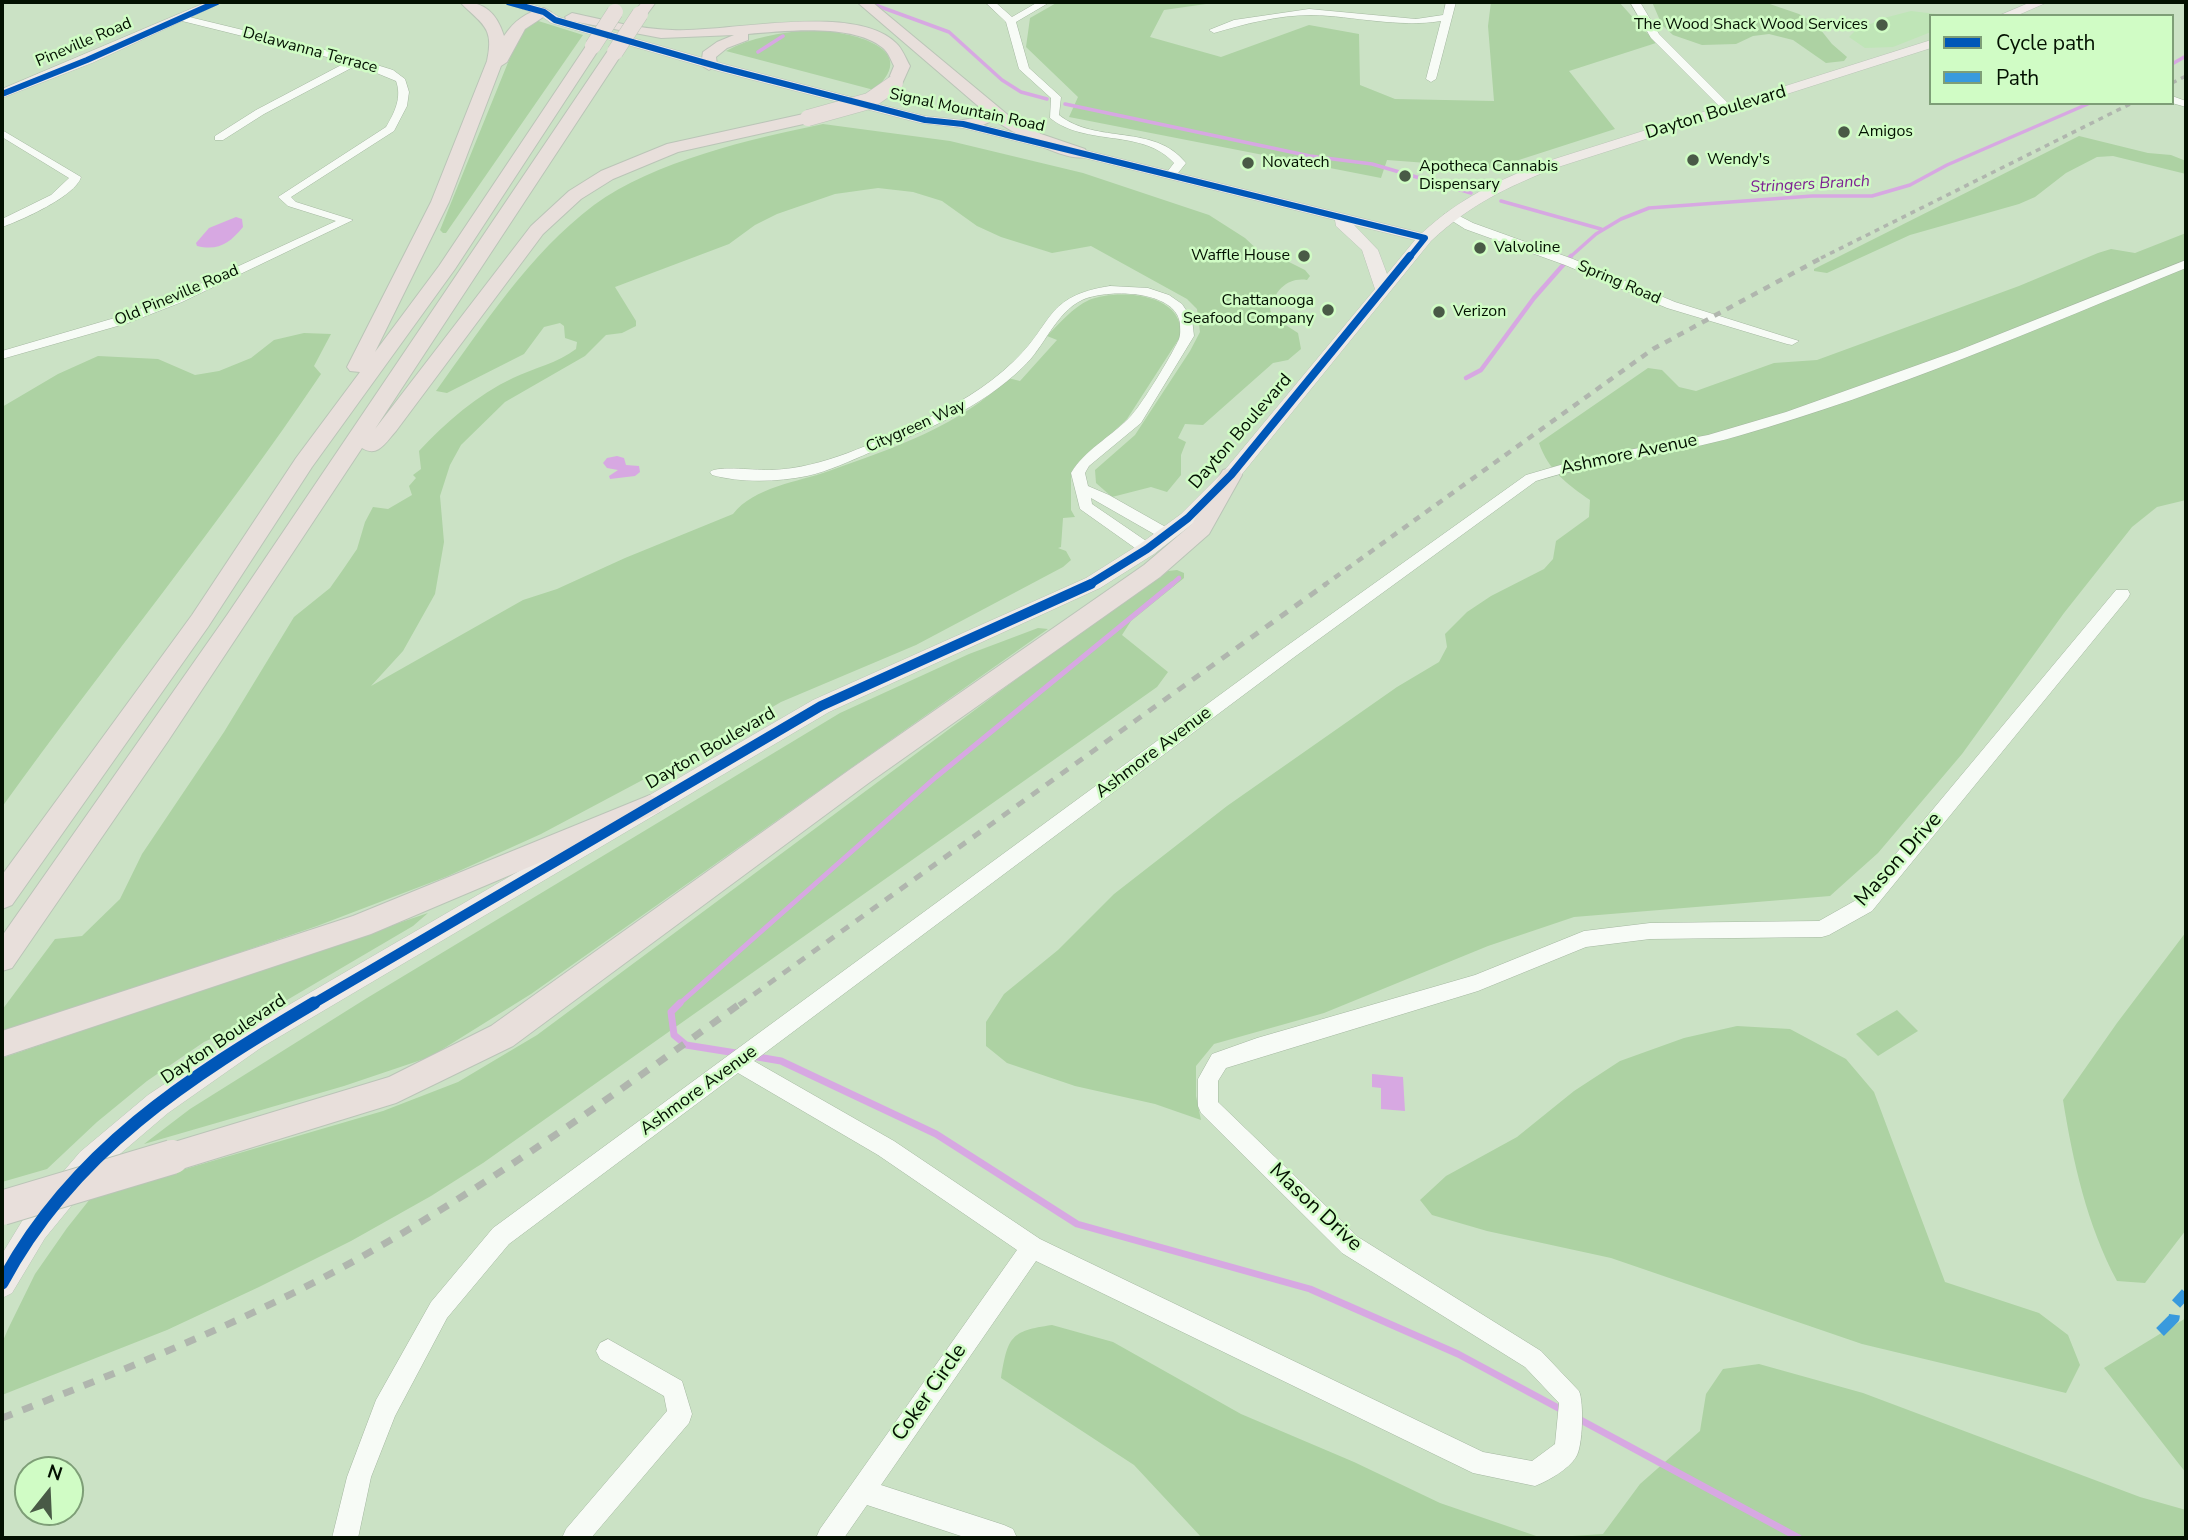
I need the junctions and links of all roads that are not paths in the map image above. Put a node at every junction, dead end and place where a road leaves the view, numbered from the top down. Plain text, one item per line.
1 (217, 2) edge
2 (467, 2) edge
3 (508, 2) edge
4 (864, 2) edge
5 (990, 2) edge
6 (1045, 2) edge
7 (1451, 2) edge
8 (1635, 2) edge
9 (2042, 2) edge
10 (619, 7) edge
11 (644, 8) edge
12 (544, 12) junction
13 (2009, 14) edge
14 (572, 17) junction
15 (1448, 17) junction
16 (181, 18) junction
17 (1011, 21) junction
18 (1394, 21) junction
19 (778, 25) junction
20 (1214, 30) dead end
21 (1441, 42) junction
22 (1929, 45) edge
23 (709, 60) junction
24 (355, 62) junction
25 (1431, 79) dead end
26 (2, 94) edge
27 (478, 107) junction
28 (1727, 108) junction
29 (992, 111) junction
30 (963, 124) junction
31 (2, 133) edge
32 (219, 138) dead end
33 (7, 142) edge
34 (1079, 153) junction
35 (1170, 176) junction
36 (1330, 215) junction
37 (1450, 215) junction
38 (347, 220) joint
39 (2, 223) edge
40 (1424, 238) junction
41 (2186, 264) edge
42 (1382, 288) junction
43 (1792, 341) dead end
44 (2, 355) edge
45 (304, 463) junction
46 (717, 472) dead end
47 (1231, 475) junction
48 (1082, 489) junction
49 (317, 503) junction
50 (1166, 534) junction
51 (1147, 549) junction
52 (2122, 594) dead end
53 (650, 805) junction
54 (2, 897) edge
55 (2, 959) edge
56 (2, 1044) edge
57 (738, 1062) junction
58 (2, 1208) edge
59 (1032, 1247) junction
60 (2, 1283) edge
61 (608, 1351) dead end
62 (863, 1491) junction
63 (345, 1538) edge
64 (575, 1538) edge
65 (829, 1538) edge
66 (1004, 1538) edge

1 - 16 main road, Pineville Road
2 - 27 highway
3 - 12 main road, Signal Mountain Road
4 - 29 highway
5 - 17 street
6 - 17 street
7 - 15 street
8 - 28 street
9 - 13 main road
10 - 45 highway, bridge
11 - 49 highway, bridge
12 - 14 main road, Signal Mountain Road
12 - 23 main road, Signal Mountain Road
12 - 27 highway
14 - 19 highway
14 - 23 main road, Signal Mountain Road
15 - 18 street
15 - 21 street
16 - 24 street, Delawanna Terrace
16 - 26 main road, Pineville Road
17 - 35 street
18 - 20 street
18 - 21 street
19 - 23 highway
19 - 49 highway, bridge
21 - 25 street
22 - 28 main road, Dayton Boulevard
23 - 30 main road, Signal Mountain Road
24 - 32 street
24 - 38 street, Delawanna Terrace
27 - 45 highway
28 - 37 main road, Dayton Boulevard
29 - 30 highway
29 - 34 highway
30 - 34 main road, Signal Mountain Road
31 - 33 street
33 - 39 street
34 - 35 main road, Signal Mountain Road
35 - 36 main road, Signal Mountain Road
36 - 37 main road
36 - 40 main road, Signal Mountain Road
36 - 42 main road
37 - 40 main road, Dayton Boulevard
37 - 43 street, Spring Road
38 - 44 street, Old Pineville Road
40 - 42 main road, Dayton Boulevard
41 - 57 street, Ashmore Avenue
42 - 47 main road, Dayton Boulevard
45 - 54 highway
46 - 48 street, Citygreen Way
47 - 50 main road, Dayton Boulevard
47 - 58 highway, bridge
48 - 50 street
48 - 51 street
49 - 55 highway
50 - 51 main road, Dayton Boulevard
51 - 53 main road, Dayton Boulevard
52 - 59 street, Mason Drive
53 - 56 highway
53 - 60 main road, Dayton Boulevard
57 - 59 street, Mason Drive
57 - 63 street, Ashmore Avenue
59 - 62 street, Coker Circle
61 - 64 street
62 - 65 street, Coker Circle
62 - 66 street

